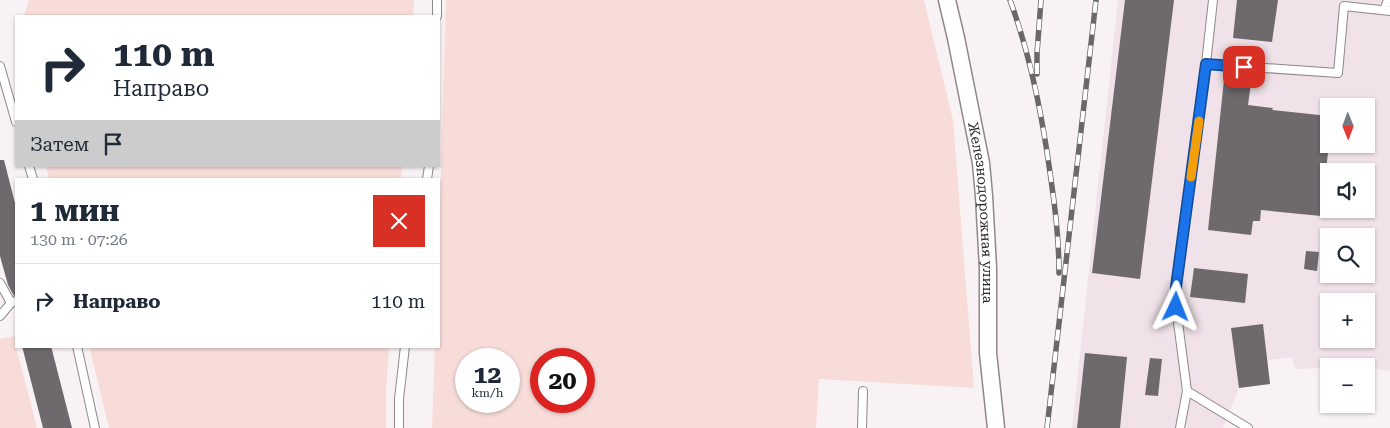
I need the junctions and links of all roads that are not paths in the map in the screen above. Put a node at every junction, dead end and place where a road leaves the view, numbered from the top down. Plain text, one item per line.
1 (437, 0) edge
2 (946, 0) edge
3 (1213, 0) edge
4 (1388, 0) edge
5 (1387, 11) edge
6 (437, 15) edge
7 (1206, 64) junction
8 (0, 66) edge
9 (15, 118) edge
10 (0, 283) edge
11 (14, 302) edge
12 (0, 316) edge
13 (77, 348) edge
14 (405, 348) edge
15 (863, 391) dead end
16 (1187, 391) junction
17 (95, 428) edge
18 (399, 428) edge
19 (862, 428) edge
20 (996, 428) edge
21 (1180, 428) edge
22 (1248, 428) edge

1 - 6 lane
2 - 20 street, Железнодорожная улица
3 - 7 lane
4 - 5 lane
5 - 7 lane
7 - 16 lane
8 - 9 lane
10 - 11 lane
11 - 12 lane
13 - 17 lane
14 - 18 lane
15 - 19 lane
16 - 21 lane
16 - 22 lane

